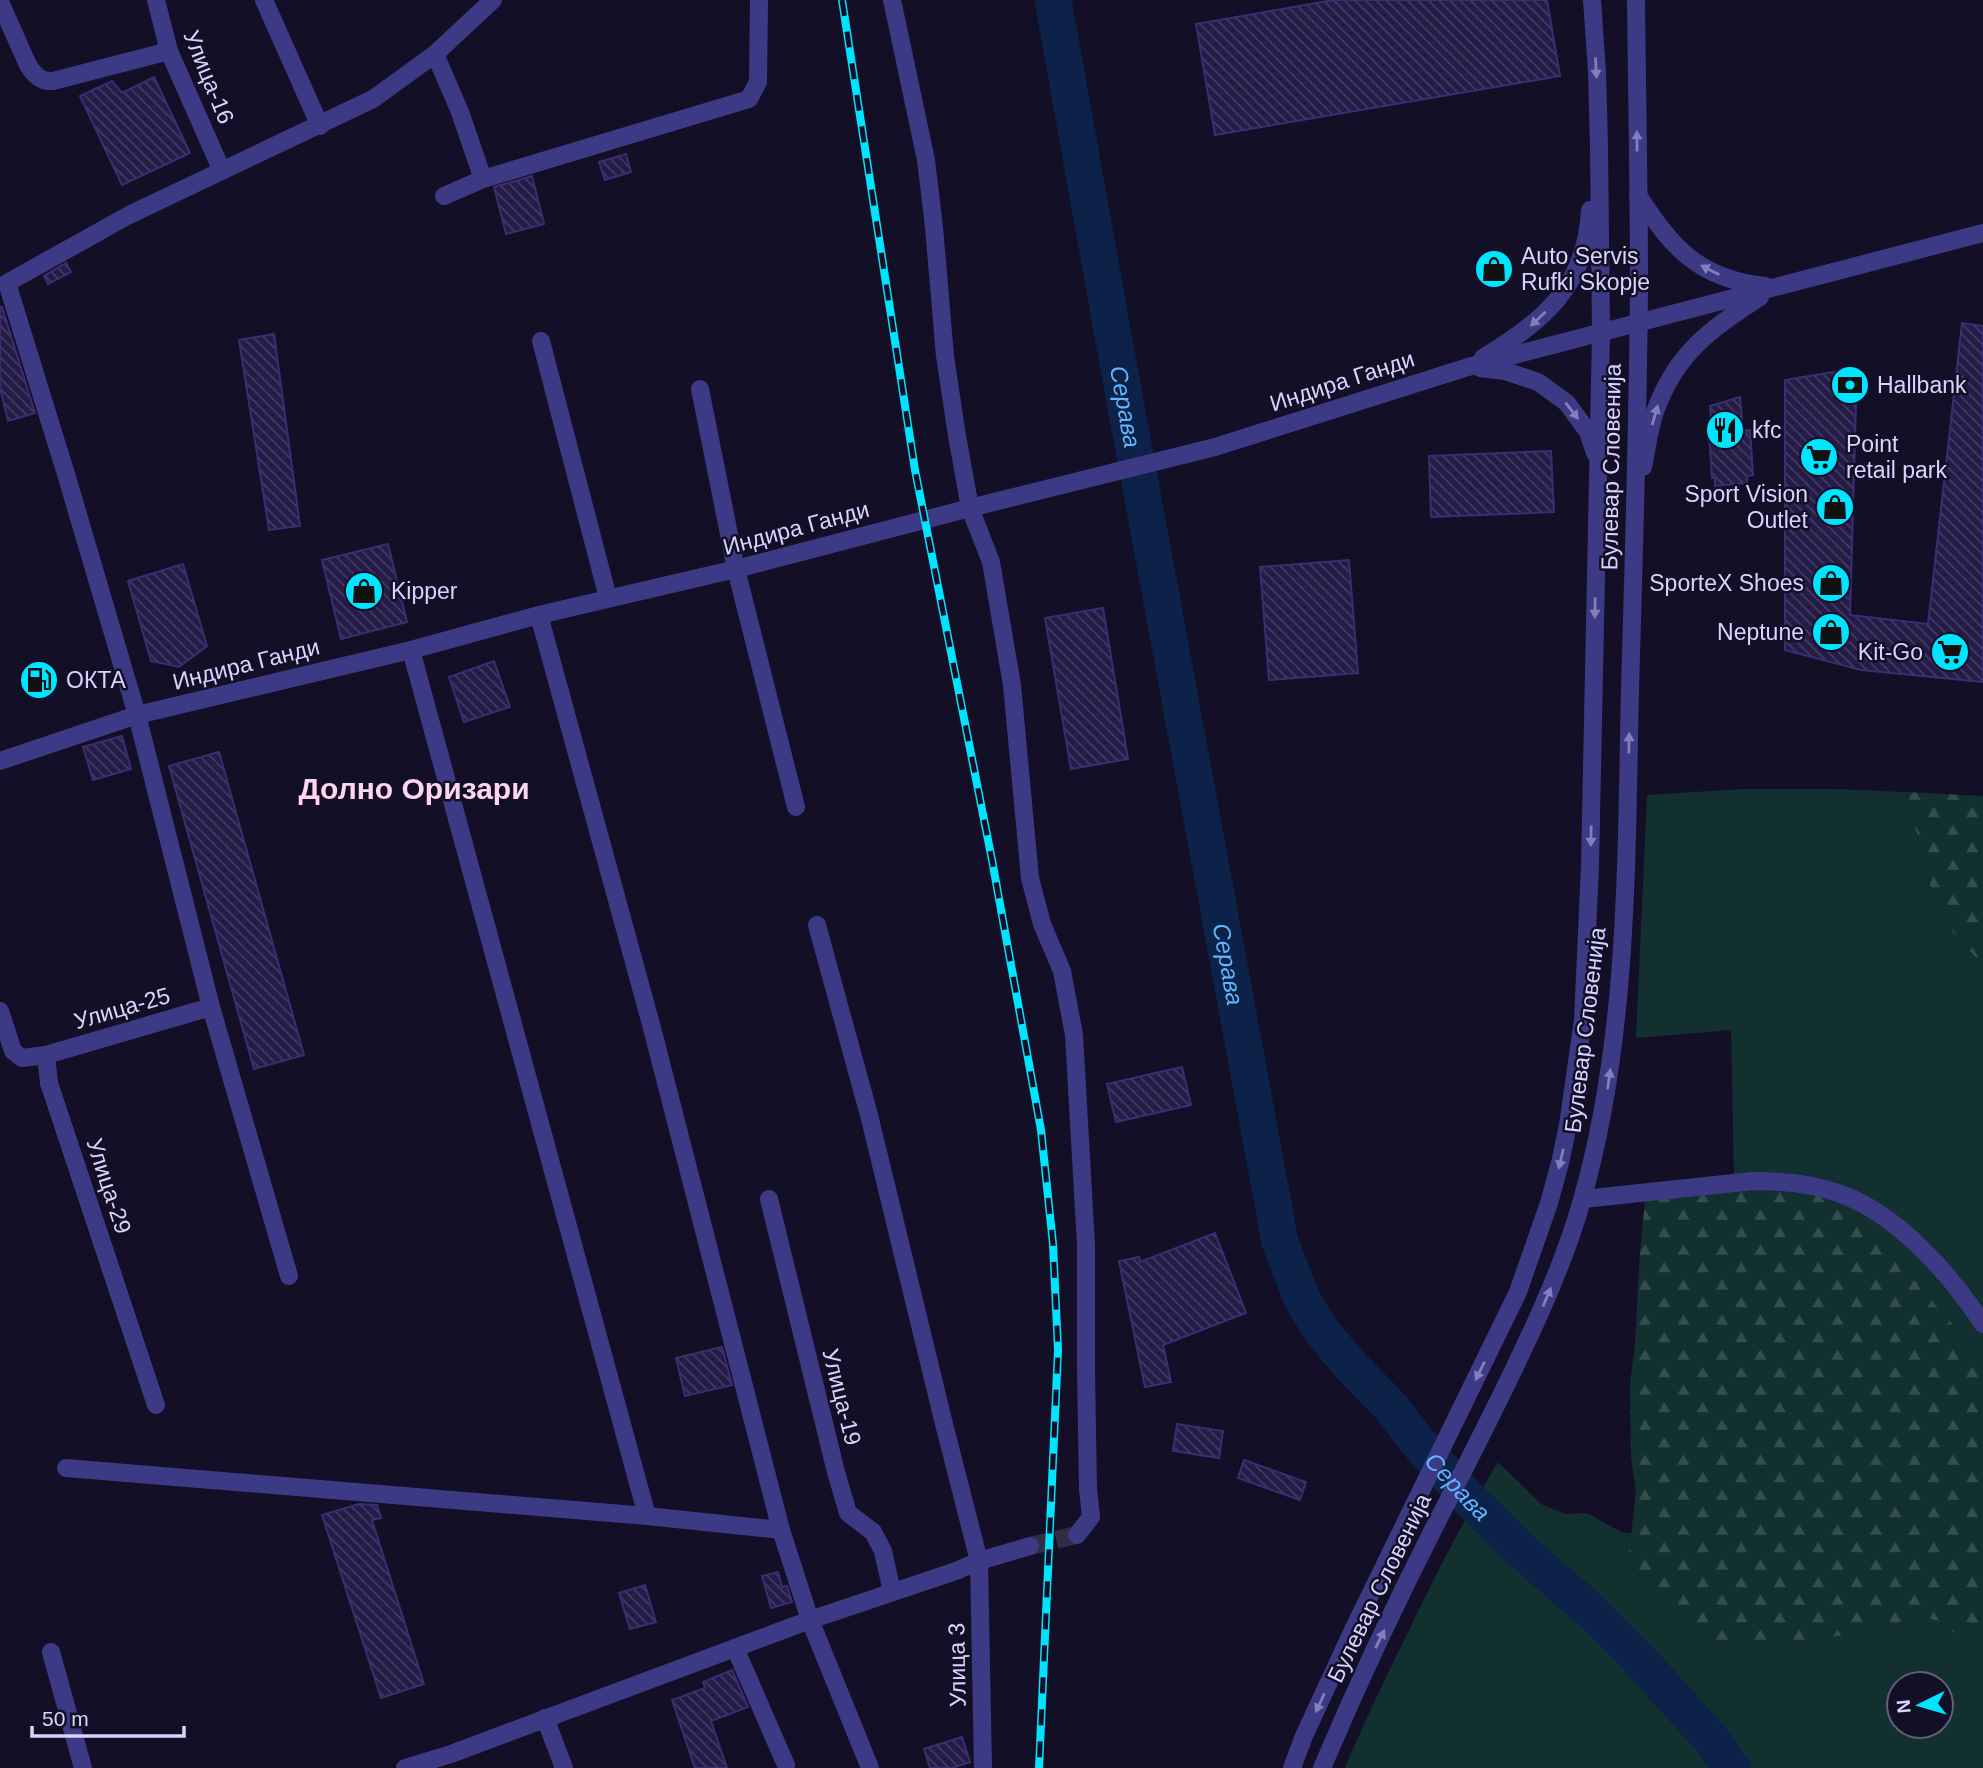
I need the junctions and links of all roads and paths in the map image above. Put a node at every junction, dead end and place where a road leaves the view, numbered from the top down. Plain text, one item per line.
1 (156, 0) edge
2 (264, 0) edge
3 (493, 0) edge
4 (759, 0) edge
5 (892, 0) edge
6 (1592, 0) edge
7 (1636, 0) edge
8 (0, 2) edge
9 (169, 51) junction
10 (435, 54) junction
11 (320, 126) junction
12 (1599, 146) junction
13 (222, 171) junction
14 (483, 179) junction
15 (1637, 195) junction
16 (444, 196) dead end
17 (1983, 233) edge
18 (1776, 287) junction
19 (1638, 323) junction
20 (1601, 332) junction
21 (541, 341) dead end
22 (1468, 367) junction
23 (700, 389) dead end
24 (1598, 467) junction
25 (1635, 505) junction
26 (970, 508) junction
27 (736, 569) junction
28 (608, 598) junction
29 (539, 615) junction
30 (411, 650) junction
31 (137, 715) junction
32 (0, 761) edge
33 (796, 807) dead end
34 (817, 925) dead end
35 (211, 1007) junction
36 (0, 1011) edge
37 (46, 1055) junction
38 (769, 1199) dead end
39 (1583, 1199) junction
40 (289, 1276) dead end
41 (1983, 1324) edge
42 (156, 1405) dead end
43 (66, 1468) dead end
44 (647, 1516) junction
45 (781, 1530) junction
46 (1077, 1535) dead end
47 (1030, 1546) tunnel mouth
48 (979, 1561) junction
49 (892, 1592) junction
50 (810, 1620) junction
51 (735, 1648) junction
52 (51, 1652) dead end
53 (545, 1718) junction
54 (453, 1761) edge
55 (786, 1765) dead end
56 (83, 1768) edge
57 (405, 1768) edge
58 (564, 1768) edge
59 (870, 1768) edge
60 (983, 1768) edge
61 (1292, 1768) edge
62 (1322, 1768) edge

1 - 9 street, Улица-16
2 - 11 street
3 - 10 street
4 - 14 street
5 - 26 street
6 -> 12 street
15 -> 7 street, Булевар Словенија
8 - 9 street
9 - 13 street, Улица-16
10 - 11 street
10 - 14 street
11 - 13 street
12 - 20 street, Булевар Словенија
12 -> 22 street
13 - 31 street
14 - 16 street
18 -> 15 street
15 - 19 street, Булевар Словенија
17 - 18 street, Индира Ганди
18 - 19 street, Индира Ганди
25 -> 18 street
19 - 20 street, Индира Ганди
19 - 25 street, Булевар Словенија
20 - 22 street, Индира Ганди
20 - 24 street, Булевар Словенија
21 - 28 street
22 -> 24 street
22 - 26 street, Индира Ганди
23 - 27 street
24 -> 61 street, Булевар Словенија
39 -> 25 street, Булевар Словенија
26 - 27 street, Индира Ганди
26 - 46 street
27 - 28 street, Индира Ганди
27 - 33 street
28 - 29 street, Индира Ганди
29 - 30 street, Индира Ганди
29 - 45 street
30 - 31 street, Индира Ганди
30 - 44 street
31 - 32 street, Индира Ганди
31 - 35 street
34 - 48 street, Улица 3
35 - 37 street, Улица-25
35 - 40 street
36 - 37 street
37 - 42 street, Улица-29
38 - 49 street, Улица-19
39 - 41 street
62 -> 39 street, Булевар Словенија
43 - 44 street
44 - 45 street
45 - 50 street
47 - 48 street
48 - 49 street
48 - 60 street, Улица 3
49 - 50 street
50 - 51 street
50 - 59 street
51 - 53 street
51 - 55 street
52 - 56 street
53 - 54 street
53 - 58 street
54 - 57 street

